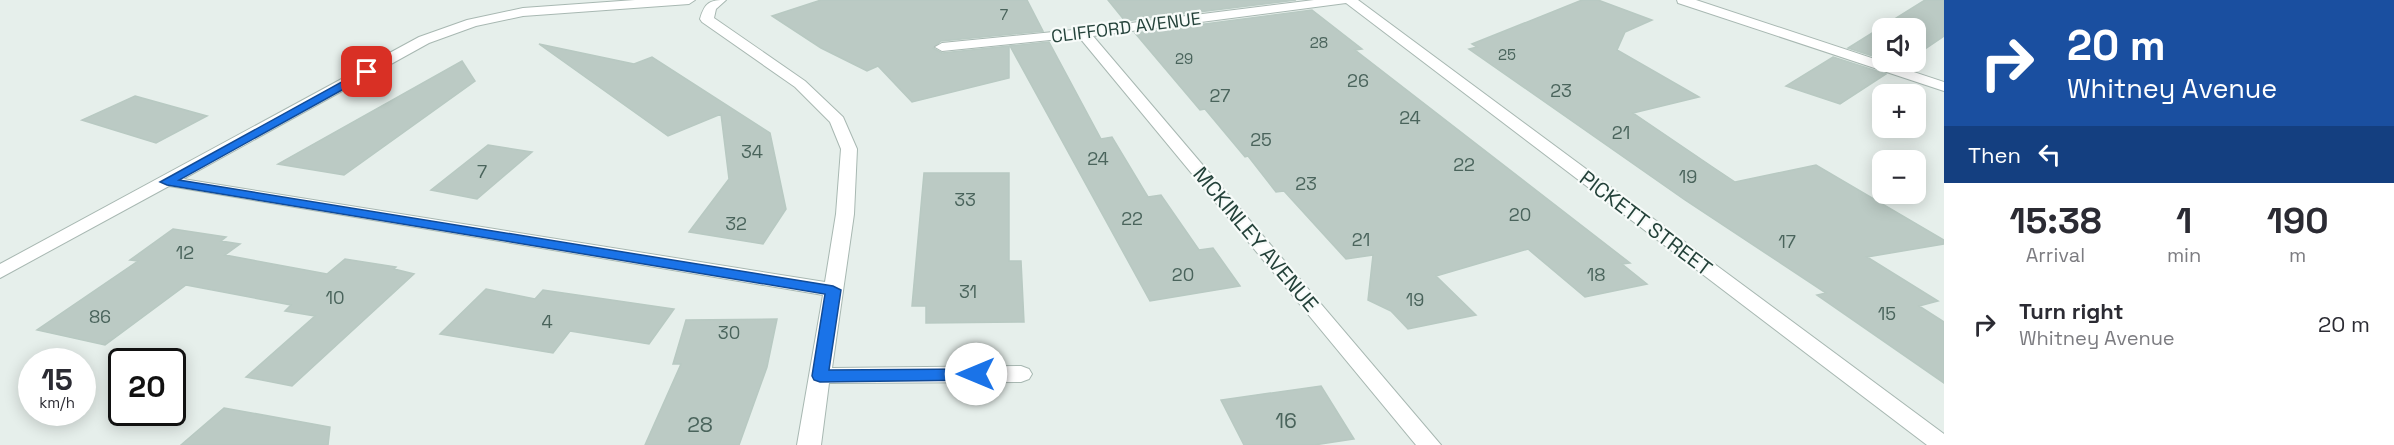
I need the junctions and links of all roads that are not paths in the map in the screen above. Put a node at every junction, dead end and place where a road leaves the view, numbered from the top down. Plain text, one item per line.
1 (689, 0) edge
2 (720, 0) edge
3 (1348, 0) edge
4 (1683, 0) edge
5 (1083, 33) junction
6 (942, 47) dead end
7 (1944, 87) edge
8 (167, 182) junction
9 (0, 272) edge
10 (833, 290) junction
11 (1021, 374) dead end
12 (820, 376) junction
13 (1937, 444) edge
14 (809, 445) edge
15 (1429, 445) edge

1 - 8 street
2 - 10 street
3 - 5 street, CLIFFORD AVENUE
3 - 13 street, PICKETT STREET
4 - 7 street
5 - 6 street, CLIFFORD AVENUE
5 - 15 street, MCKINLEY AVENUE
8 - 9 street
8 - 10 street
10 - 12 street
11 - 12 street
12 - 14 street

